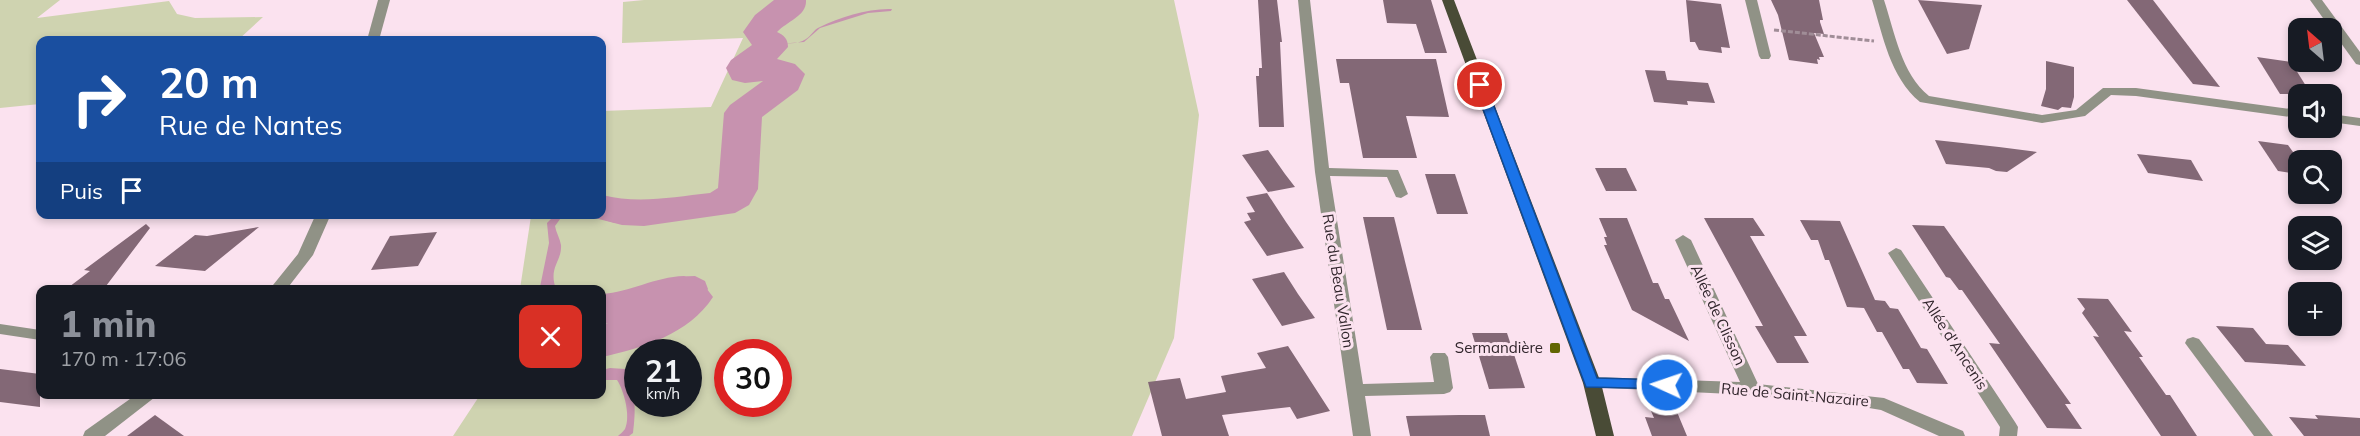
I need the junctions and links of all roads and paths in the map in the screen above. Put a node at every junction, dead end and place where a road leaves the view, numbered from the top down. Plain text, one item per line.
1 (384, 0) edge
2 (1304, 0) edge
3 (1448, 0) edge
4 (1751, 0) edge
5 (1878, 0) edge
6 (2316, 0) edge
7 (1758, 28) junction
8 (374, 36) edge
9 (1893, 43) junction
10 (1765, 56) dead end
11 (2360, 61) edge
12 (2288, 113) edge
13 (2342, 120) edge
14 (2360, 122) edge
15 (1322, 172) junction
16 (1401, 194) dead end
17 (322, 219) edge
18 (1683, 240) dead end
19 (1896, 253) dead end
20 (282, 285) edge
21 (0, 329) edge
22 (36, 334) edge
23 (2193, 343) dead end
24 (1439, 357) dead end
25 (1592, 383) junction
26 (1752, 389) junction
27 (1355, 390) junction
28 (143, 399) edge
29 (92, 436) edge
30 (1362, 436) edge
31 (1605, 436) edge
32 (1956, 436) edge
33 (2008, 436) edge
34 (2264, 436) edge

1 - 8 street
2 - 15 street, Rue du Beau Vallon
3 - 25 main road
4 - 7 street
5 - 9 street
6 - 11 street
7 - 9 path
7 - 10 street
9 - 12 street
13 - 14 street
15 - 16 street
15 - 27 street, Rue du Beau Vallon
17 - 20 street
18 - 26 street, Allée de Clisson
19 - 33 street, Allée d'Ancenis
21 - 22 street
23 - 34 street
24 - 27 street
25 - 26 street, Rue de Saint-Nazaire
25 - 31 main road
26 - 32 street, Rue de Saint-Nazaire
27 - 30 street, Rue du Beau Vallon
28 - 29 street

